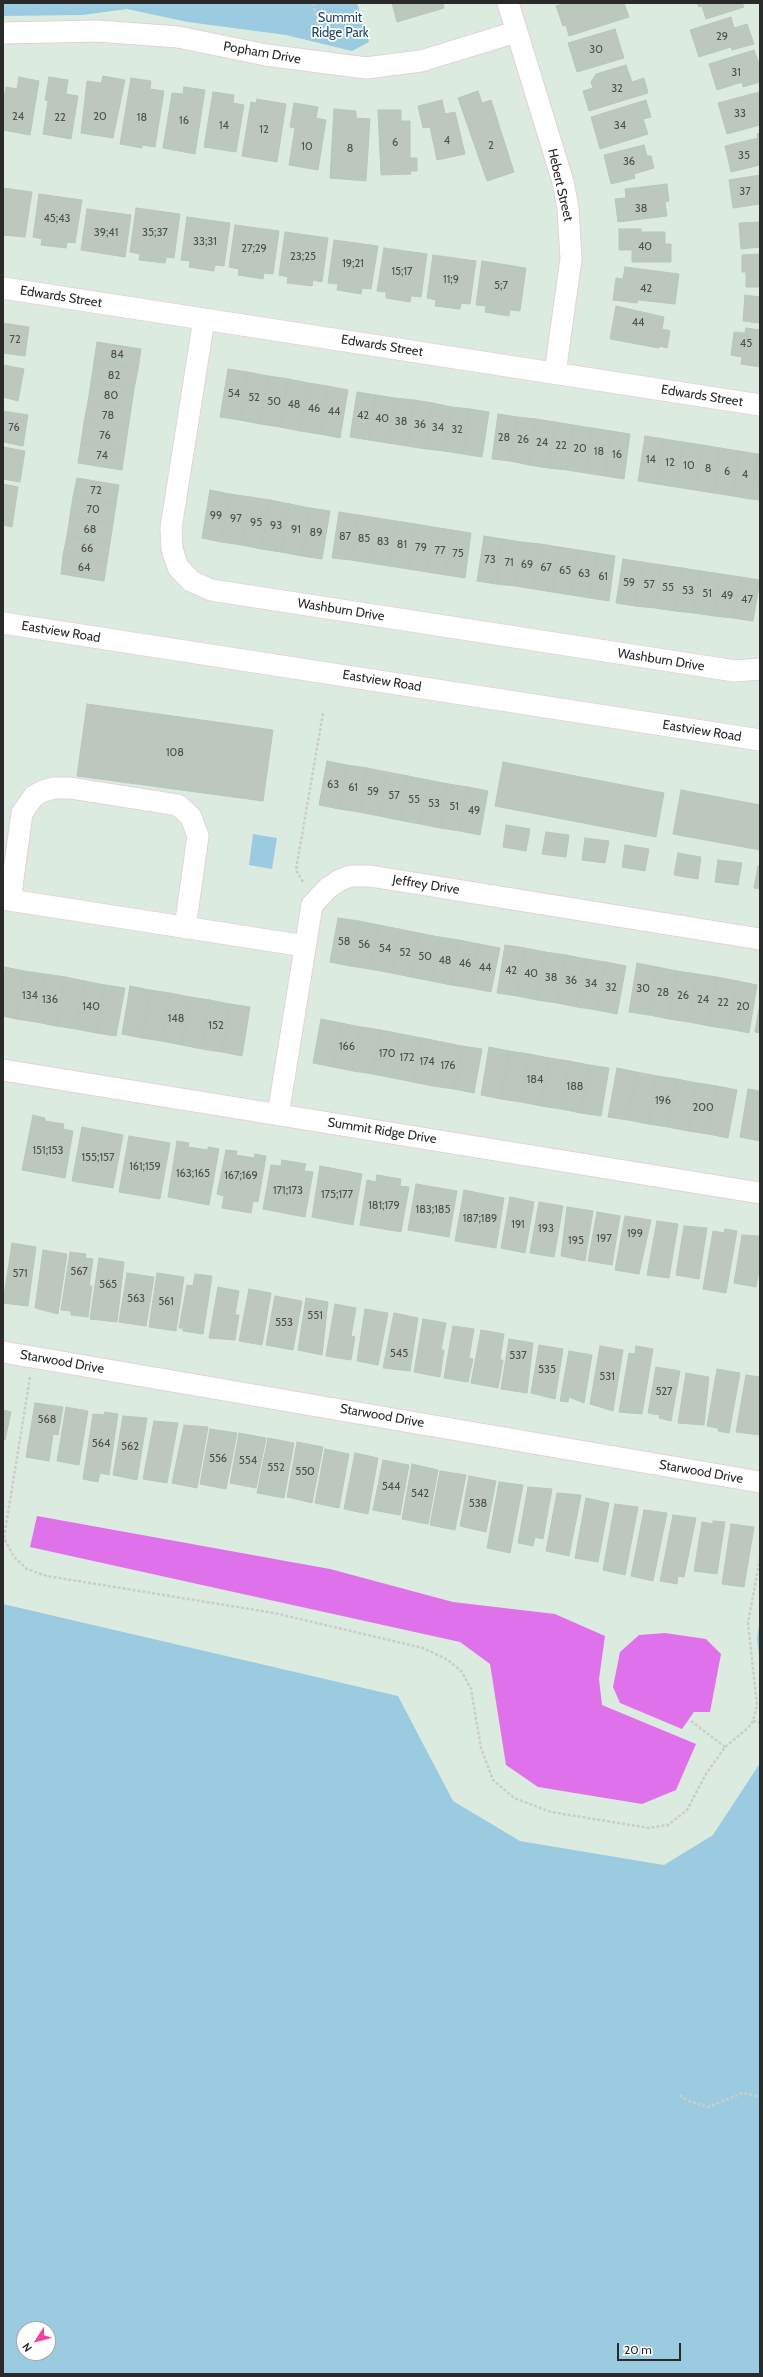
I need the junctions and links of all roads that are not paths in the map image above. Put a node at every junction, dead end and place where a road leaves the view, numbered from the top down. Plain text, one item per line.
1 (508, 3) edge
2 (516, 32) junction
3 (3, 33) edge
4 (3, 288) edge
5 (204, 319) junction
6 (555, 373) junction
7 (760, 405) edge
8 (3, 623) edge
9 (760, 669) edge
10 (760, 740) edge
11 (6, 900) edge
12 (185, 928) junction
13 (760, 939) edge
14 (304, 946) junction
15 (3, 1070) edge
16 (278, 1115) junction
17 (760, 1192) edge
18 (3, 1352) edge
19 (760, 1482) edge

1 - 2 street, Hebert Street
2 - 3 street, Popham Drive
2 - 6 street, Hebert Street
4 - 5 street, Edwards Street
5 - 6 street, Edwards Street
5 - 9 street, Washburn Drive
6 - 7 street, Edwards Street
8 - 10 street, Eastview Road
11 - 12 street
11 - 12 street
12 - 14 street
13 - 14 street, Jeffrey Drive
14 - 16 street, Jeffrey Drive
15 - 16 street, Summit Ridge Drive
16 - 17 street, Summit Ridge Drive
18 - 19 street, Starwood Drive

